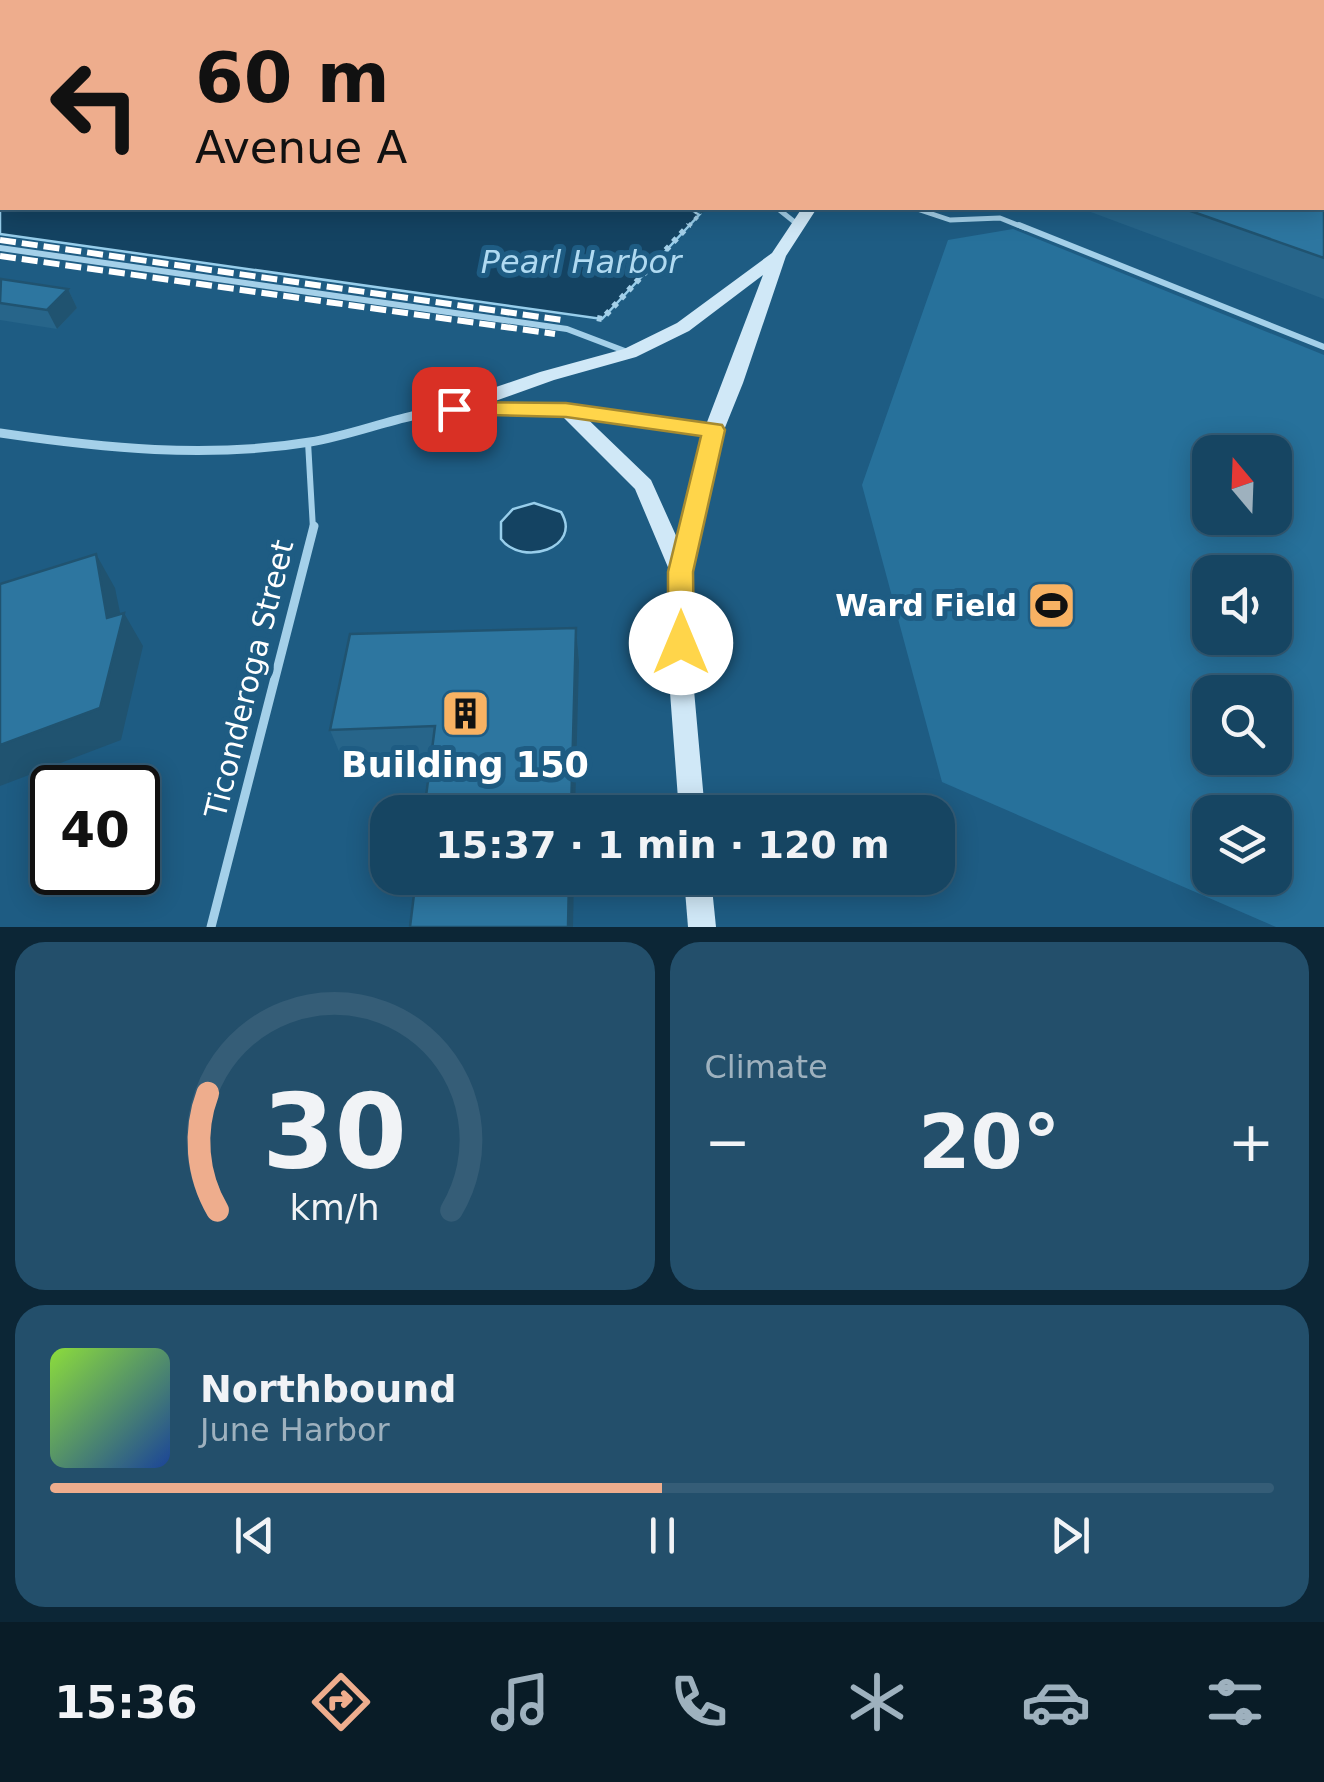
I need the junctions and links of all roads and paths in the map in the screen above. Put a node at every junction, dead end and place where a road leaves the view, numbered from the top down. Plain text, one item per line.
1 (691, 210) edge
2 (780, 210) edge
3 (808, 210) edge
4 (920, 210) edge
5 (797, 224) junction
6 (0, 248) edge
7 (778, 256) junction
8 (602, 319) dead end
9 (1324, 347) edge
10 (630, 353) junction
11 (454, 409) junction
12 (566, 410) junction
13 (714, 430) junction
14 (0, 433) edge
15 (308, 442) junction
16 (681, 572) junction
17 (691, 795) edge
18 (699, 895) edge
19 (212, 927) edge
20 (702, 927) edge

1 - 8 path
2 - 5 lane
3 - 5 street
4 - 9 lane
5 - 7 street
6 - 10 lane
7 - 10 street
7 - 13 street
10 - 11 street
11 - 12 street
11 - 15 street
12 - 13 street
12 - 16 street
13 - 16 street
14 - 15 street
15 - 19 lane, Ticonderoga Street
16 - 17 street
18 - 20 street

